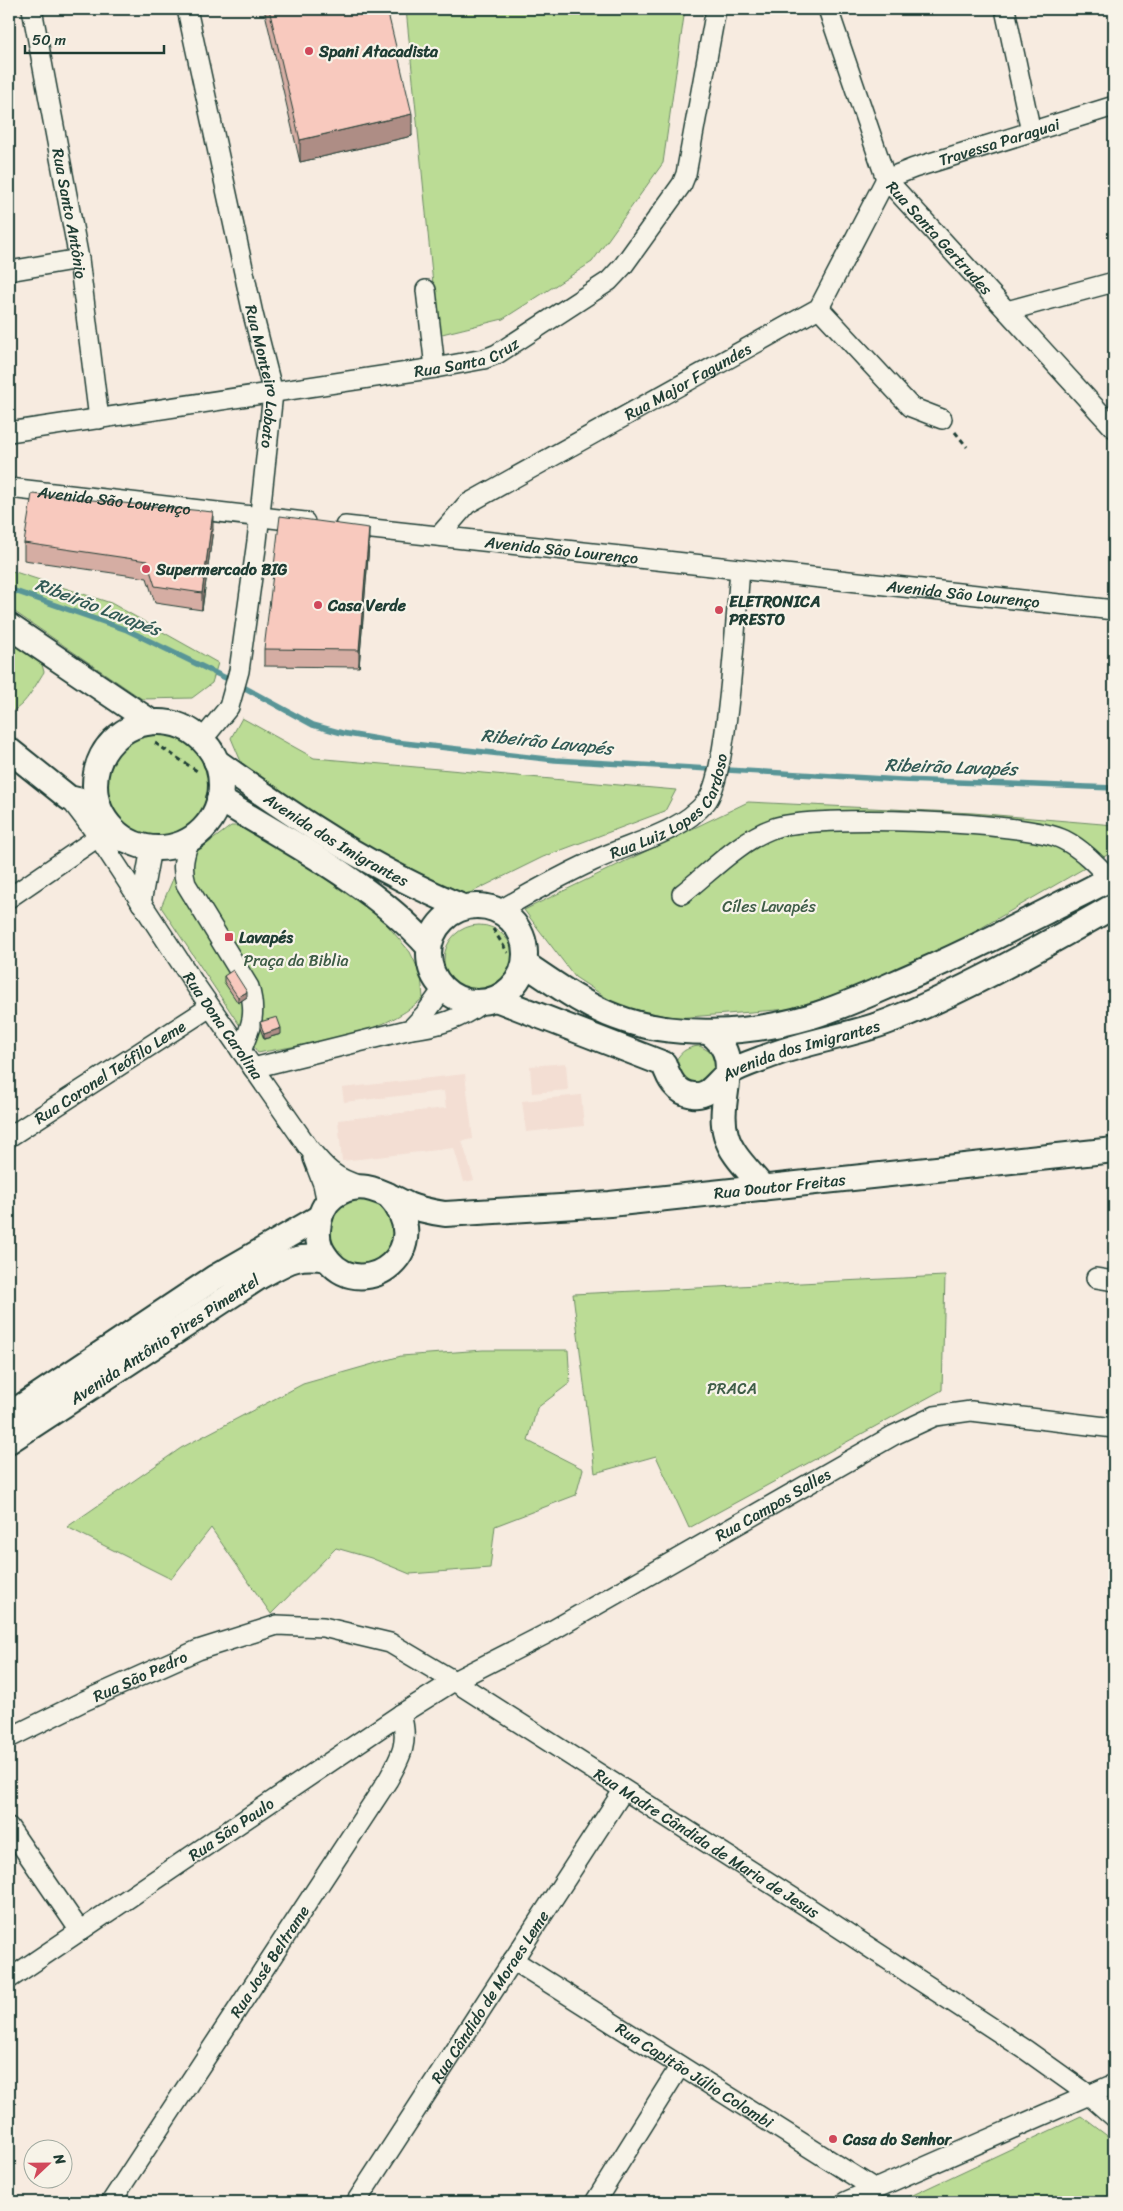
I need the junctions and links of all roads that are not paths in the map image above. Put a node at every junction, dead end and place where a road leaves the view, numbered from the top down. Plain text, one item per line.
1 (32, 9) edge
2 (187, 9) edge
3 (716, 9) edge
4 (828, 9) edge
5 (1005, 9) edge
6 (1114, 106) edge
7 (1031, 132) junction
8 (886, 178) junction
9 (79, 259) junction
10 (9, 271) edge
11 (1114, 282) edge
12 (426, 290) dead end
13 (819, 308) junction
14 (1007, 311) junction
15 (435, 368) junction
16 (273, 393) junction
17 (99, 419) junction
18 (942, 419) dead end
19 (1114, 428) edge
20 (9, 432) edge
21 (9, 488) edge
22 (259, 519) junction
23 (439, 536) junction
24 (740, 570) junction
25 (1114, 610) edge
26 (9, 626) edge
27 (151, 722) junction
28 (202, 740) junction
29 (9, 750) edge
30 (216, 761) junction
31 (219, 799) junction
32 (98, 821) junction
33 (190, 839) junction
34 (143, 846) junction
35 (1112, 877) edge
36 (682, 894) dead end
37 (9, 898) edge
38 (141, 903) junction
39 (1114, 906) edge
40 (463, 907) junction
41 (499, 911) junction
42 (429, 948) junction
43 (525, 964) junction
44 (443, 989) junction
45 (489, 1001) junction
46 (210, 1007) junction
47 (411, 1029) junction
48 (699, 1032) junction
49 (241, 1051) junction
50 (664, 1064) junction
51 (253, 1068) junction
52 (727, 1075) junction
53 (9, 1137) edge
54 (308, 1147) junction
55 (1114, 1150) edge
56 (361, 1186) junction
57 (763, 1188) junction
58 (388, 1195) junction
59 (323, 1210) junction
60 (445, 1214) junction
61 (405, 1245) junction
62 (328, 1258) junction
63 (9, 1415) edge
64 (1114, 1428) edge
65 (9, 1441) edge
66 (277, 1624) joint
67 (454, 1681) junction
68 (401, 1714) junction
69 (9, 1738) edge
70 (623, 1791) junction
71 (9, 1827) edge
72 (80, 1931) junction
73 (514, 1960) junction
74 (9, 1979) edge
75 (680, 2066) junction
76 (1114, 2084) edge
77 (1089, 2095) junction
78 (1114, 2117) edge
79 (875, 2189) junction
80 (111, 2202) edge
81 (356, 2202) edge
82 (594, 2202) edge
83 (845, 2202) edge

1 - 9 street, Rua Santo Antônio
2 - 16 street, Rua Monteiro Lobato
3 - 15 street, Rua Santa Cruz
4 - 8 street, Rua Santa Gertrudes
5 - 7 street
6 - 7 street, Travessa Paraguai
7 - 8 street, Travessa Paraguai
8 - 13 street
8 - 14 street, Rua Santa Gertrudes
9 - 10 street
9 - 17 street, Rua Santo Antônio
11 - 14 street
12 - 15 street
13 - 18 street
13 - 23 street, Rua Major Fagundes
14 - 19 street, Rua Santa Gertrudes
15 - 16 street, Rua Santa Cruz
16 - 17 street, Rua Santa Cruz
16 - 22 street, Rua Monteiro Lobato
17 - 20 street, Rua Santa Cruz
21 - 22 street, Avenida São Lourenço
22 - 23 street, Avenida São Lourenço
22 - 28 street, Rua Monteiro Lobato
23 - 24 street, Avenida São Lourenço
24 - 25 street, Avenida São Lourenço
24 - 41 street, Rua Luiz Lopes Cardoso
26 - 27 main road, Avenida dos Imigrantes
27 - 28 main road, Avenida dos Imigrantes
27 - 32 main road, Avenida dos Imigrantes
28 - 30 main road, Avenida dos Imigrantes
29 - 32 main road
30 - 31 main road, Avenida dos Imigrantes
30 - 40 main road, Avenida dos Imigrantes
31 - 33 main road, Avenida dos Imigrantes
31 - 42 main road, Avenida dos Imigrantes
32 - 34 main road
32 - 37 street
32 - 38 street, Rua Dona Carolina
33 - 34 main road, Avenida dos Imigrantes
33 - 49 street
34 - 38 street
35 - 36 street
35 - 48 main road, Avenida dos Imigrantes
38 - 46 street, Rua Dona Carolina
39 - 52 main road, Avenida dos Imigrantes
40 - 41 main road, Avenida dos Imigrantes
40 - 42 main road
41 - 43 main road
42 - 44 main road
43 - 45 main road
43 - 48 main road, Avenida dos Imigrantes
44 - 45 main road
44 - 47 street
45 - 47 street
45 - 50 main road
46 - 49 street, Rua Dona Carolina
46 - 53 street, Rua Coronel Teófilo Leme
47 - 51 street
48 - 50 main road
48 - 52 main road
49 - 51 street, Rua Dona Carolina
50 - 52 main road, Avenida dos Imigrantes
51 - 54 street, Rua Dona Carolina
52 - 57 main road
54 - 56 street, Rua Dona Carolina
54 - 59 street, Rua Dona Carolina
55 - 57 main road, Rua Doutor Freitas
56 - 58 main road
56 - 59 main road, Avenida Antônio Pires Pimentel
57 - 60 main road, Rua Doutor Freitas
58 - 60 main road, Rua Doutor Freitas
58 - 61 main road
59 - 62 main road
59 - 63 main road, Avenida Antônio Pires Pimentel
60 - 61 main road, Rua Doutor Freitas
61 - 62 main road
62 - 65 main road, Avenida Antônio Pires Pimentel
64 - 67 street, Rua Campos Salles
66 - 67 street, Rua Madre Cândida de Maria de Jesus
66 - 69 street, Rua São Pedro
67 - 68 street, Rua São Paulo
67 - 70 street, Rua Madre Cândida de Maria de Jesus
68 - 72 street, Rua São Paulo
68 - 80 street, Rua José Beltrame
70 - 73 street, Rua Cândido de Moraes Leme
70 - 77 street, Rua Madre Cândida de Maria de Jesus
71 - 72 street
72 - 74 street, Rua São Paulo
73 - 75 street, Rua Capitão Júlio Colombi
73 - 81 street, Rua Cândido de Moraes Leme
75 - 79 street, Rua Capitão Júlio Colombi
75 - 82 street
76 - 77 street
77 - 78 street, Rua Madre Cândida de Maria de Jesus
77 - 79 street
79 - 83 street

